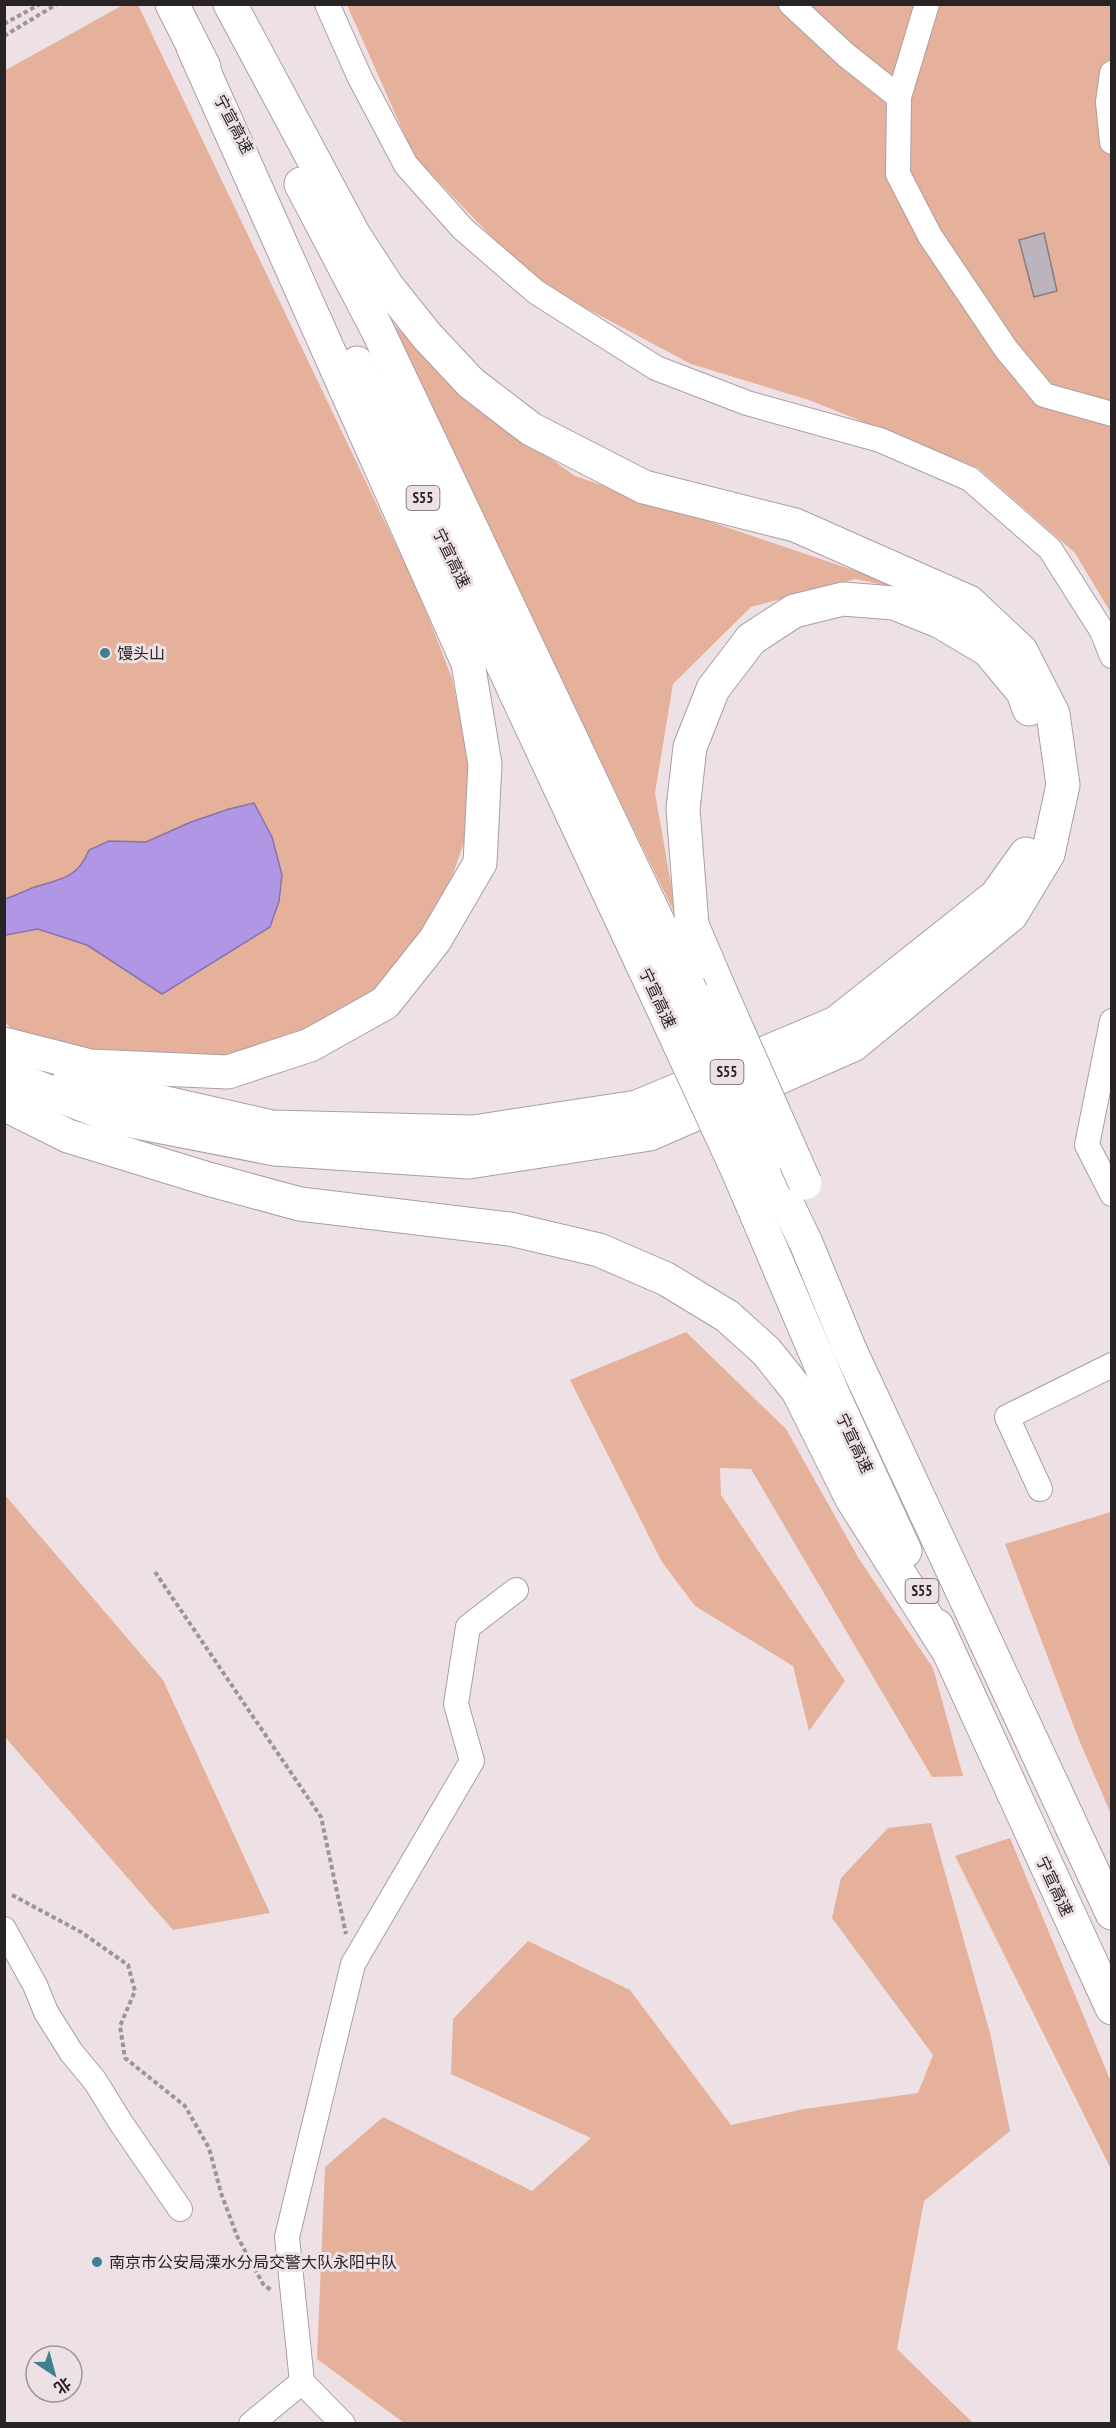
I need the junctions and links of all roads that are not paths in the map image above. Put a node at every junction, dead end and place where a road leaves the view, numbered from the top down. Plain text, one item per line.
1 (172, 4) edge
2 (210, 4) edge
3 (230, 4) edge
4 (327, 4) edge
5 (791, 4) edge
6 (927, 4) edge
7 (193, 47) junction
8 (1111, 87) edge
9 (899, 97) junction
10 (1112, 142) edge
11 (1112, 414) edge
12 (1112, 656) edge
13 (1112, 1021) edge
14 (4, 1044) edge
15 (4, 1058) edge
16 (4, 1074) edge
17 (4, 1104) edge
18 (1102, 1153) edge
19 (752, 1165) junction
20 (1112, 1194) edge
21 (1112, 1365) edge
22 (1040, 1489) dead end
23 (934, 1528) junction
24 (516, 1590) dead end
25 (945, 1646) junction
26 (1112, 1913) edge
27 (8, 1935) edge
28 (1112, 2008) edge
29 (180, 2209) dead end
30 (302, 2382) junction
31 (251, 2424) edge
32 (343, 2424) edge

1 - 7 highway, 宁宣高速 / S55
2 - 19 highway, 宁宣高速 / S55, bridge
3 - 16 highway
4 - 12 street
5 - 9 street
6 - 9 street
7 - 14 highway
7 - 19 highway, 宁宣高速 / S55, bridge
8 - 10 street
9 - 11 street
13 - 18 street
15 - 23 highway, bridge
17 - 25 highway
18 - 20 street
19 - 23 highway, 宁宣高速 / S55
19 - 25 highway, 宁宣高速 / S55
21 - 22 street
23 - 26 highway, 宁宣高速 / S55
24 - 30 street
25 - 28 highway, 宁宣高速 / S55
27 - 29 street
30 - 31 street
30 - 32 street

